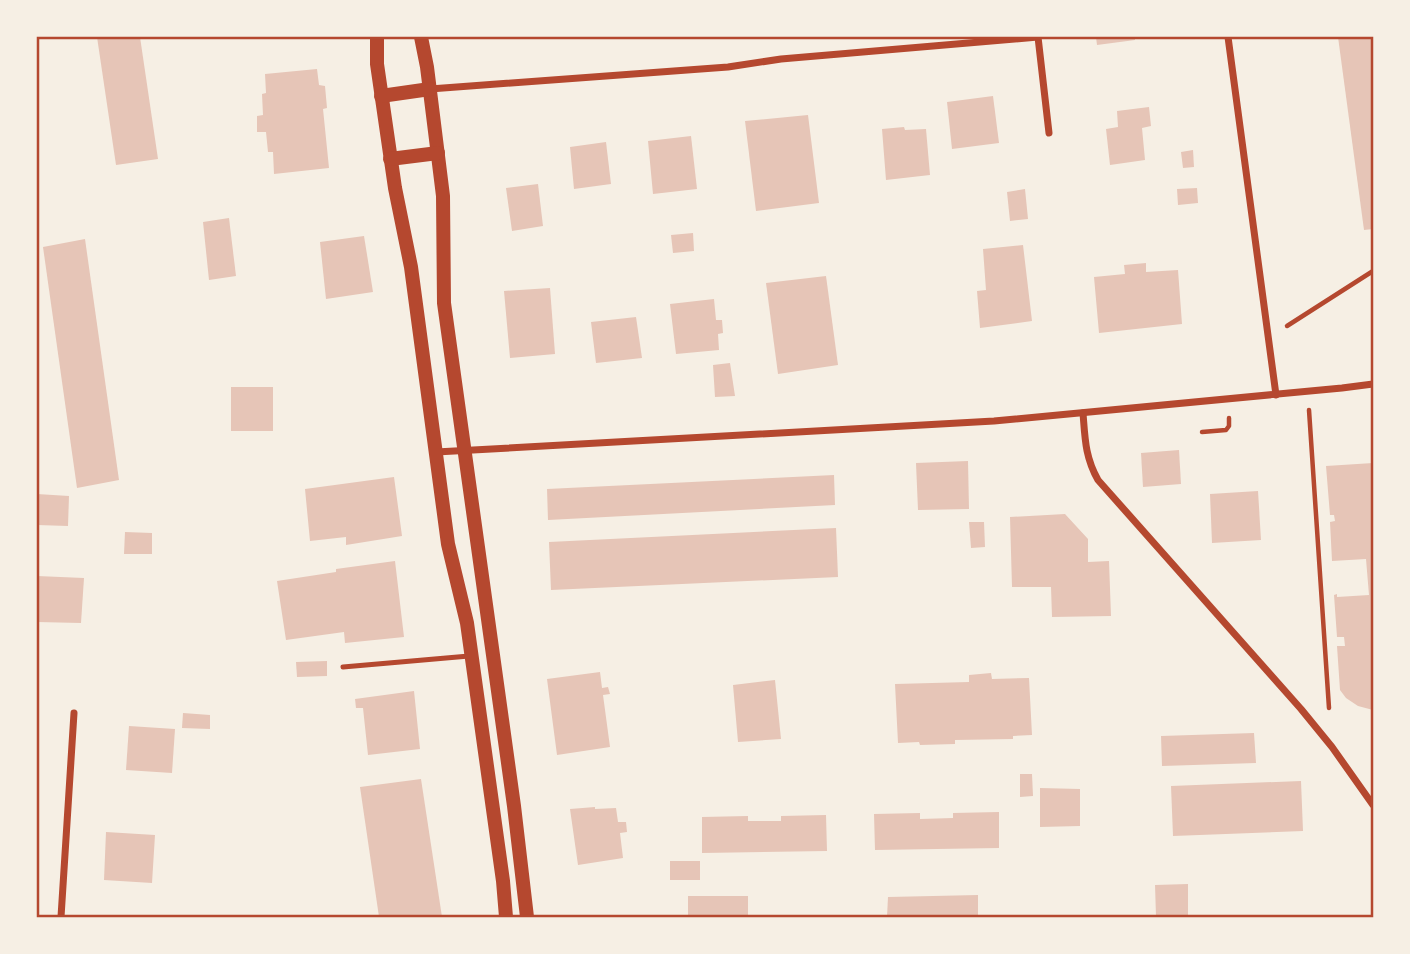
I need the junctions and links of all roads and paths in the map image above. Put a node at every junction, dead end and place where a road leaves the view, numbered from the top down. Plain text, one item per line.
1 (377, 37) edge
2 (421, 37) edge
3 (1038, 37) edge
4 (1228, 37) edge
5 (430, 89) junction
6 (381, 96) junction
7 (1049, 132) dead end
8 (438, 153) junction
9 (390, 159) junction
10 (1373, 271) edge
11 (1268, 338) junction
12 (1373, 384) edge
13 (1308, 391) junction
14 (1276, 395) junction
15 (1083, 413) junction
16 (464, 451) junction
17 (436, 452) junction
18 (472, 656) junction
19 (344, 667) dead end
20 (1329, 709) dead end
21 (74, 712) dead end
22 (1373, 805) edge
23 (61, 917) edge
24 (506, 917) edge
25 (527, 917) edge

1 - 6 main road
2 - 5 main road
3 - 5 street
3 - 7 street
4 - 11 street
5 - 6 main road
5 - 8 main road
6 - 9 main road
8 - 9 main road
8 - 16 main road
9 - 17 main road
10 - 11 path
11 - 14 street
12 - 13 street
13 - 14 street
13 - 20 path
14 - 15 street
15 - 16 street
15 - 22 street
16 - 17 street
16 - 25 main road
17 - 18 main road
18 - 19 lane
18 - 24 main road
21 - 23 street

